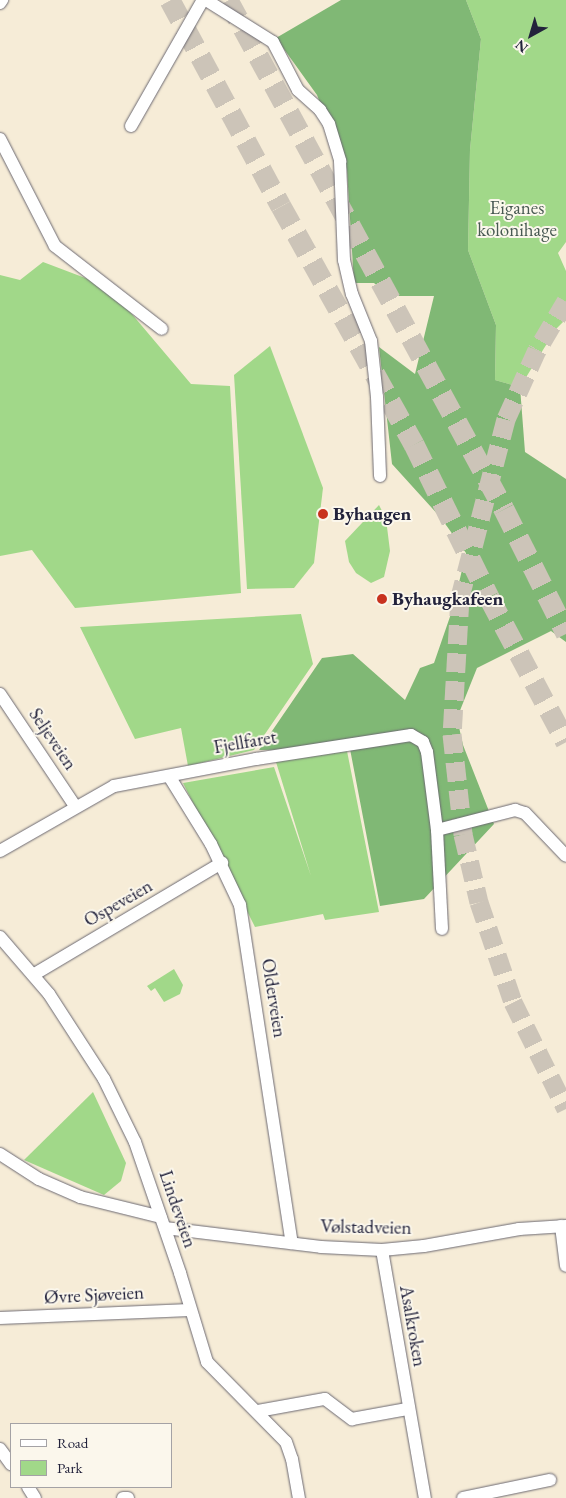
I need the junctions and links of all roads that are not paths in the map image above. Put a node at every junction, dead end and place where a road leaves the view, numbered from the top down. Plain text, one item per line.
1 (205, 0) edge
2 (131, 126) dead end
3 (0, 139) edge
4 (162, 329) dead end
5 (380, 476) dead end
6 (0, 694) edge
7 (168, 776) junction
8 (75, 806) junction
9 (437, 830) junction
10 (0, 851) edge
11 (566, 856) edge
12 (222, 864) junction
13 (442, 929) dead end
14 (0, 937) edge
15 (33, 975) junction
16 (0, 1154) edge
17 (163, 1223) junction
18 (563, 1226) edge
19 (292, 1243) junction
20 (382, 1250) junction
21 (566, 1266) edge
22 (190, 1310) junction
23 (0, 1318) edge
24 (407, 1409) junction
25 (258, 1411) junction
26 (0, 1449) edge
27 (10, 1463) edge
28 (550, 1480) dead end
29 (123, 1498) edge
30 (128, 1498) edge
31 (299, 1498) edge
32 (425, 1498) edge
33 (463, 1498) edge

1 - 2 street
1 - 5 street
3 - 4 street
6 - 8 street, Seljeveien
7 - 8 street, Fjellfaret
7 - 9 street, Fjellfaret
7 - 12 street, Olderveien
8 - 10 street, Fjellfaret
9 - 11 street
9 - 13 street, Fjellfaret
12 - 15 street, Ospeveien
12 - 19 street, Olderveien
14 - 15 street, Lindeveien
15 - 17 street, Lindeveien
16 - 17 street, Vølstadveien
17 - 19 street, Vølstadveien
17 - 22 street, Lindeveien
18 - 20 street, Vølstadveien
18 - 21 street
19 - 20 street, Vølstadveien
20 - 24 street, Asalkroken
22 - 23 street, Øvre Sjøveien
22 - 25 street, Lindeveien
24 - 25 street
24 - 32 street, Asalkroken
25 - 31 street, Lindeveien
26 - 27 street
28 - 33 street
29 - 30 street

